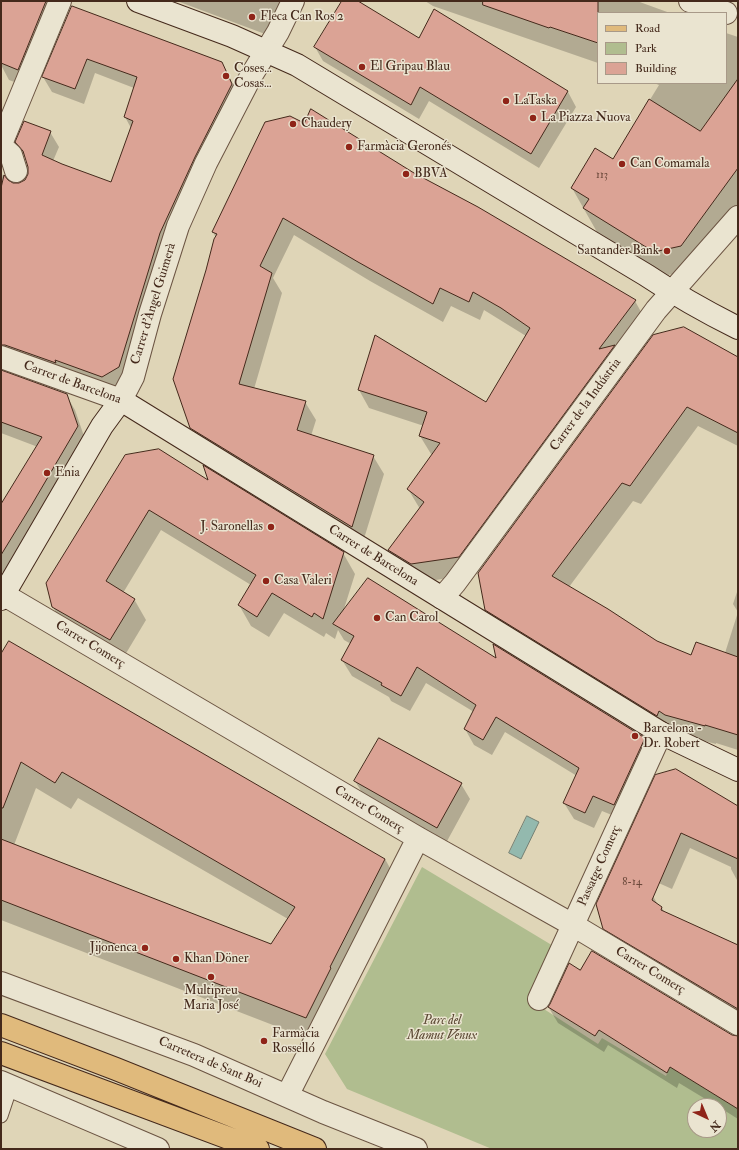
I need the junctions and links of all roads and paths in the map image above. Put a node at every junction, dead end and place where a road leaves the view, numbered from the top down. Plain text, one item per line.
1 (60, 1) edge
2 (138, 1) edge
3 (293, 1) edge
4 (690, 1) edge
5 (723, 12) edge
6 (727, 13) edge
7 (738, 17) edge
8 (267, 51) junction
9 (1, 145) edge
10 (16, 171) dead end
11 (738, 217) edge
12 (672, 292) junction
13 (738, 328) edge
14 (1, 358) edge
15 (121, 400) junction
16 (2, 595) edge
17 (442, 598) junction
18 (661, 733) junction
19 (738, 770) edge
20 (410, 834) junction
21 (573, 925) junction
22 (1, 983) edge
23 (539, 1000) dead end
24 (738, 1024) edge
25 (1, 1025) edge
26 (1, 1052) edge
27 (6, 1084) edge
28 (287, 1096) junction
29 (1, 1116) edge
30 (158, 1149) edge
31 (258, 1149) edge
32 (315, 1149) edge
33 (416, 1149) edge

1 - 9 street
2 - 8 street
3 - 8 street, Carrer d'Àngel Guimerà
4 - 5 street
6 - 7 street
8 - 12 street
8 - 15 street, Carrer d'Àngel Guimerà
9 - 10 street
11 - 12 street, Carrer de la Indústria
12 - 13 street
12 - 17 street, Carrer de la Indústria
14 - 15 street, Carrer de Barcelona
15 - 16 street, Carrer d'Àngel Guimerà
15 - 17 street, Carrer de Barcelona
16 - 20 street, Carrer Comerç
17 - 18 street, Carrer de Barcelona
18 - 19 street, Carrer de Barcelona
18 - 21 street, Passatge Comerç
20 - 21 street, Carrer Comerç
20 - 28 street
21 - 23 street, Passatge Comerç
21 - 24 street, Carrer Comerç
22 - 28 street, Carretera de Sant Boi
25 - 32 main road
26 - 31 main road
27 - 29 lane
27 - 30 street
28 - 33 street, Carretera de Sant Boi

